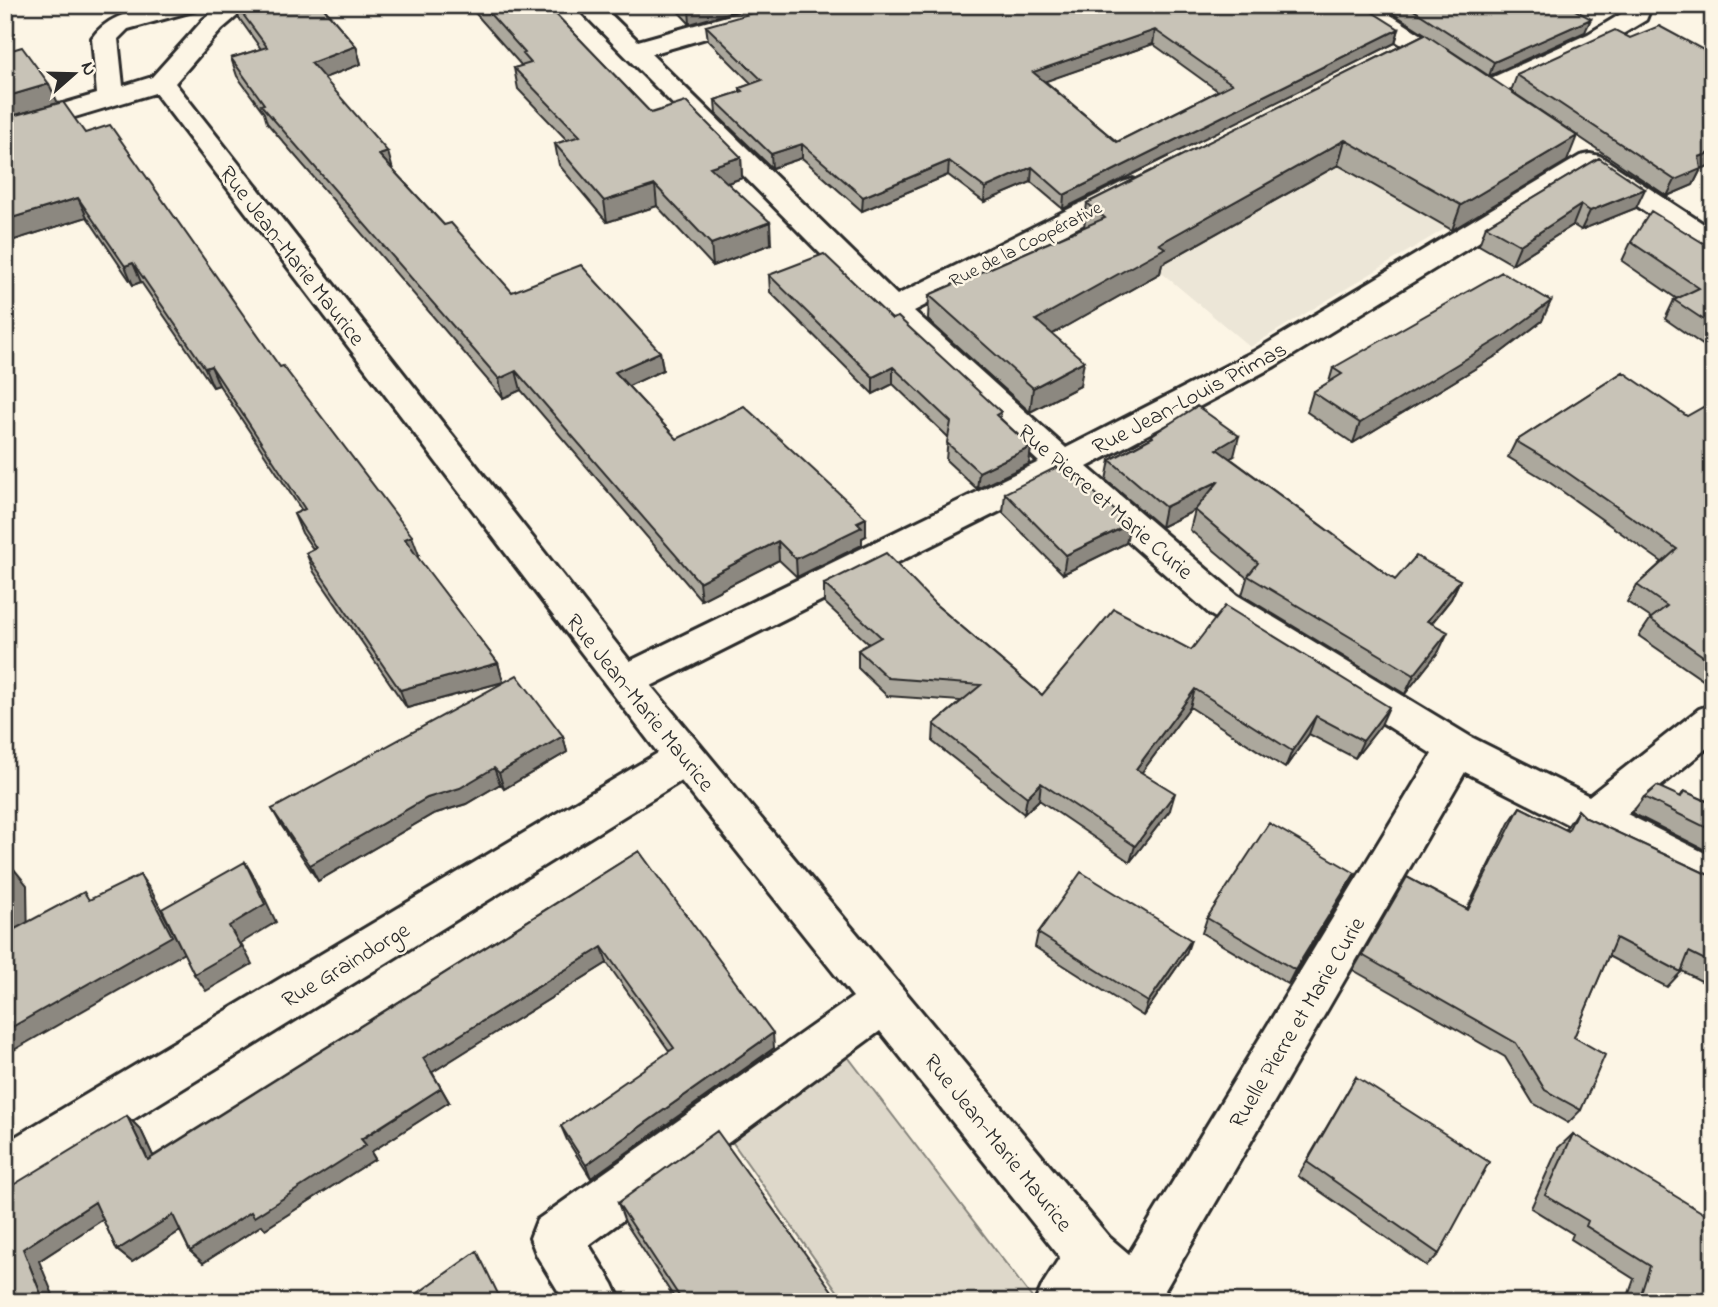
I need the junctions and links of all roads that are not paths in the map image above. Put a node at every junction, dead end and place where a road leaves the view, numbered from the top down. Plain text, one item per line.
1 (187, 5) edge
2 (238, 5) edge
3 (587, 5) edge
4 (794, 5) edge
5 (1357, 5) edge
6 (1640, 5) edge
7 (632, 51) junction
8 (161, 83) junction
9 (111, 98) junction
10 (5, 130) edge
11 (1565, 144) edge
12 (1590, 162) junction
13 (1163, 173) edge
14 (1709, 235) edge
15 (893, 309) junction
16 (1063, 465) junction
17 (624, 682) junction
18 (1713, 720) edge
19 (1457, 749) junction
20 (685, 758) junction
21 (1591, 819) junction
22 (1713, 878) edge
23 (884, 1001) junction
24 (5, 1171) edge
25 (1091, 1255) junction
26 (1139, 1298) edge
27 (595, 1302) edge
28 (1061, 1302) edge

1 - 9 street
2 - 8 street
3 - 7 street, Rue Pierre et Marie Curie
4 - 7 street
5 - 6 street
7 - 15 street, Rue Pierre et Marie Curie
8 - 9 street
8 - 17 street, Rue Jean-Marie Maurice
9 - 10 street
11 - 12 street
12 - 14 street
12 - 16 street, Rue Jean-Louis Primas
13 - 15 street, Rue de la Coopérative
15 - 16 street, Rue Pierre et Marie Curie
16 - 17 street, Rue Jean-Louis Primas
16 - 19 street, Rue Pierre et Marie Curie
17 - 20 street, Rue Jean-Marie Maurice
18 - 21 street
19 - 21 street, Rue Pierre et Marie Curie
19 - 26 street, Ruelle Pierre et Marie Curie
20 - 23 street, Rue Jean-Marie Maurice
20 - 24 street, Rue Graindorge
21 - 22 street, Rue Pierre et Marie Curie
23 - 25 street, Rue Jean-Marie Maurice
23 - 27 street
25 - 26 street, Rue Jean-Marie Maurice
25 - 28 street

